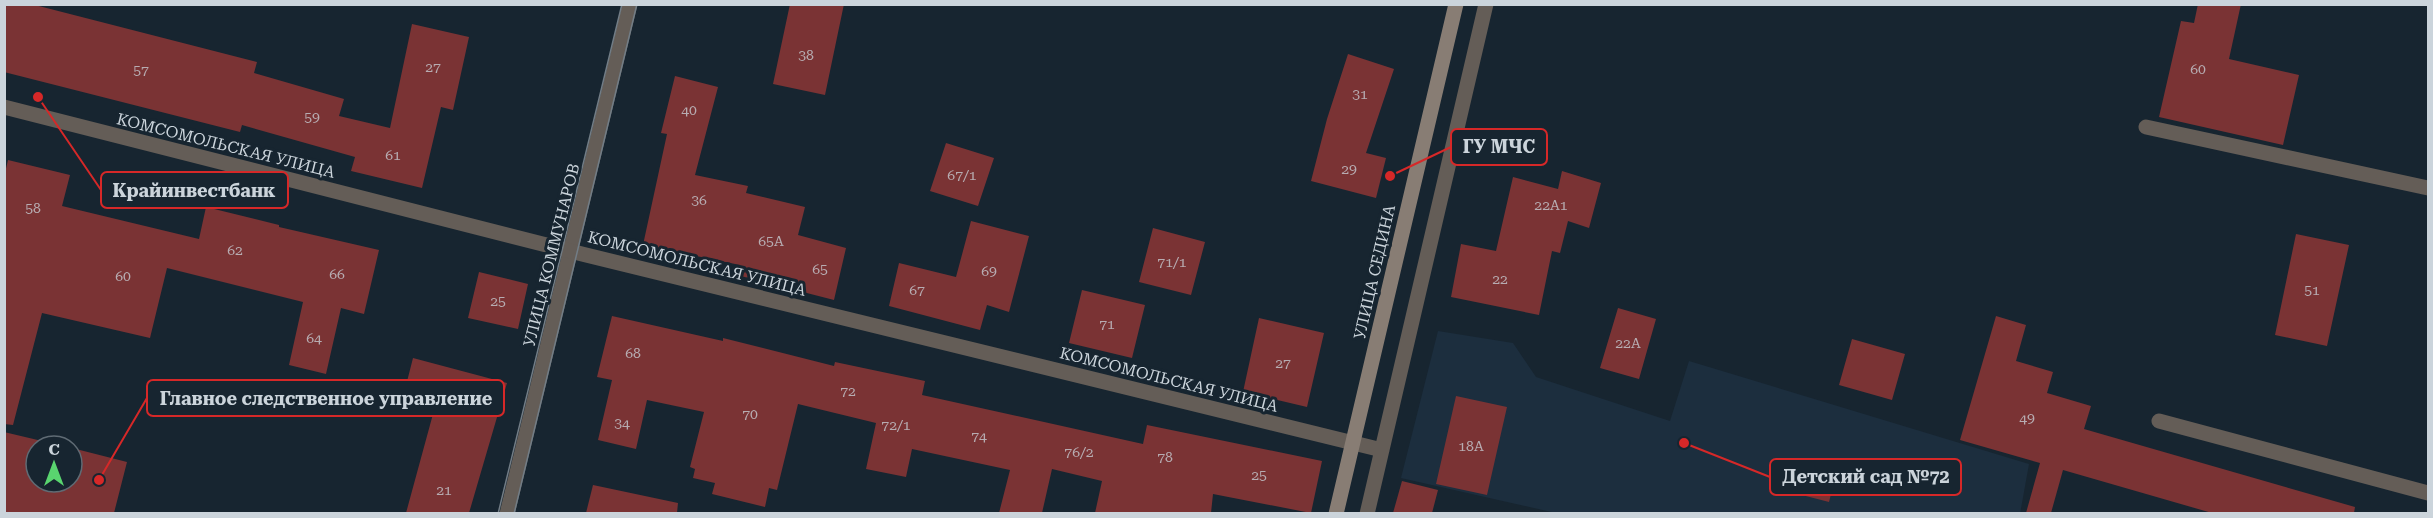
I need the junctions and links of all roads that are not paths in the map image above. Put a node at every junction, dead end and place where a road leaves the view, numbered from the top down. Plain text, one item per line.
1 (630, 4) edge
2 (1456, 4) edge
3 (1486, 4) edge
4 (4, 107) edge
5 (2146, 127) dead end
6 (2428, 188) edge
7 (570, 250) junction
8 (2159, 421) dead end
9 (1353, 442) junction
10 (1382, 450) junction
11 (2428, 493) edge
12 (507, 513) edge
13 (1336, 513) edge
14 (1367, 513) edge

1 - 7 street, УЛИЦА КОММУНАРОВ
2 - 9 main road, УЛИЦА СЕДИНА
3 - 10 street
4 - 7 street, КОМСОМОЛЬСКАЯ УЛИЦА
5 - 6 street
7 - 9 street, КОМСОМОЛЬСКАЯ УЛИЦА
7 - 12 street, УЛИЦА КОММУНАРОВ
8 - 11 street
9 - 10 street, КОМСОМОЛЬСКАЯ УЛИЦА
9 - 13 main road, УЛИЦА СЕДИНА
10 - 14 street

